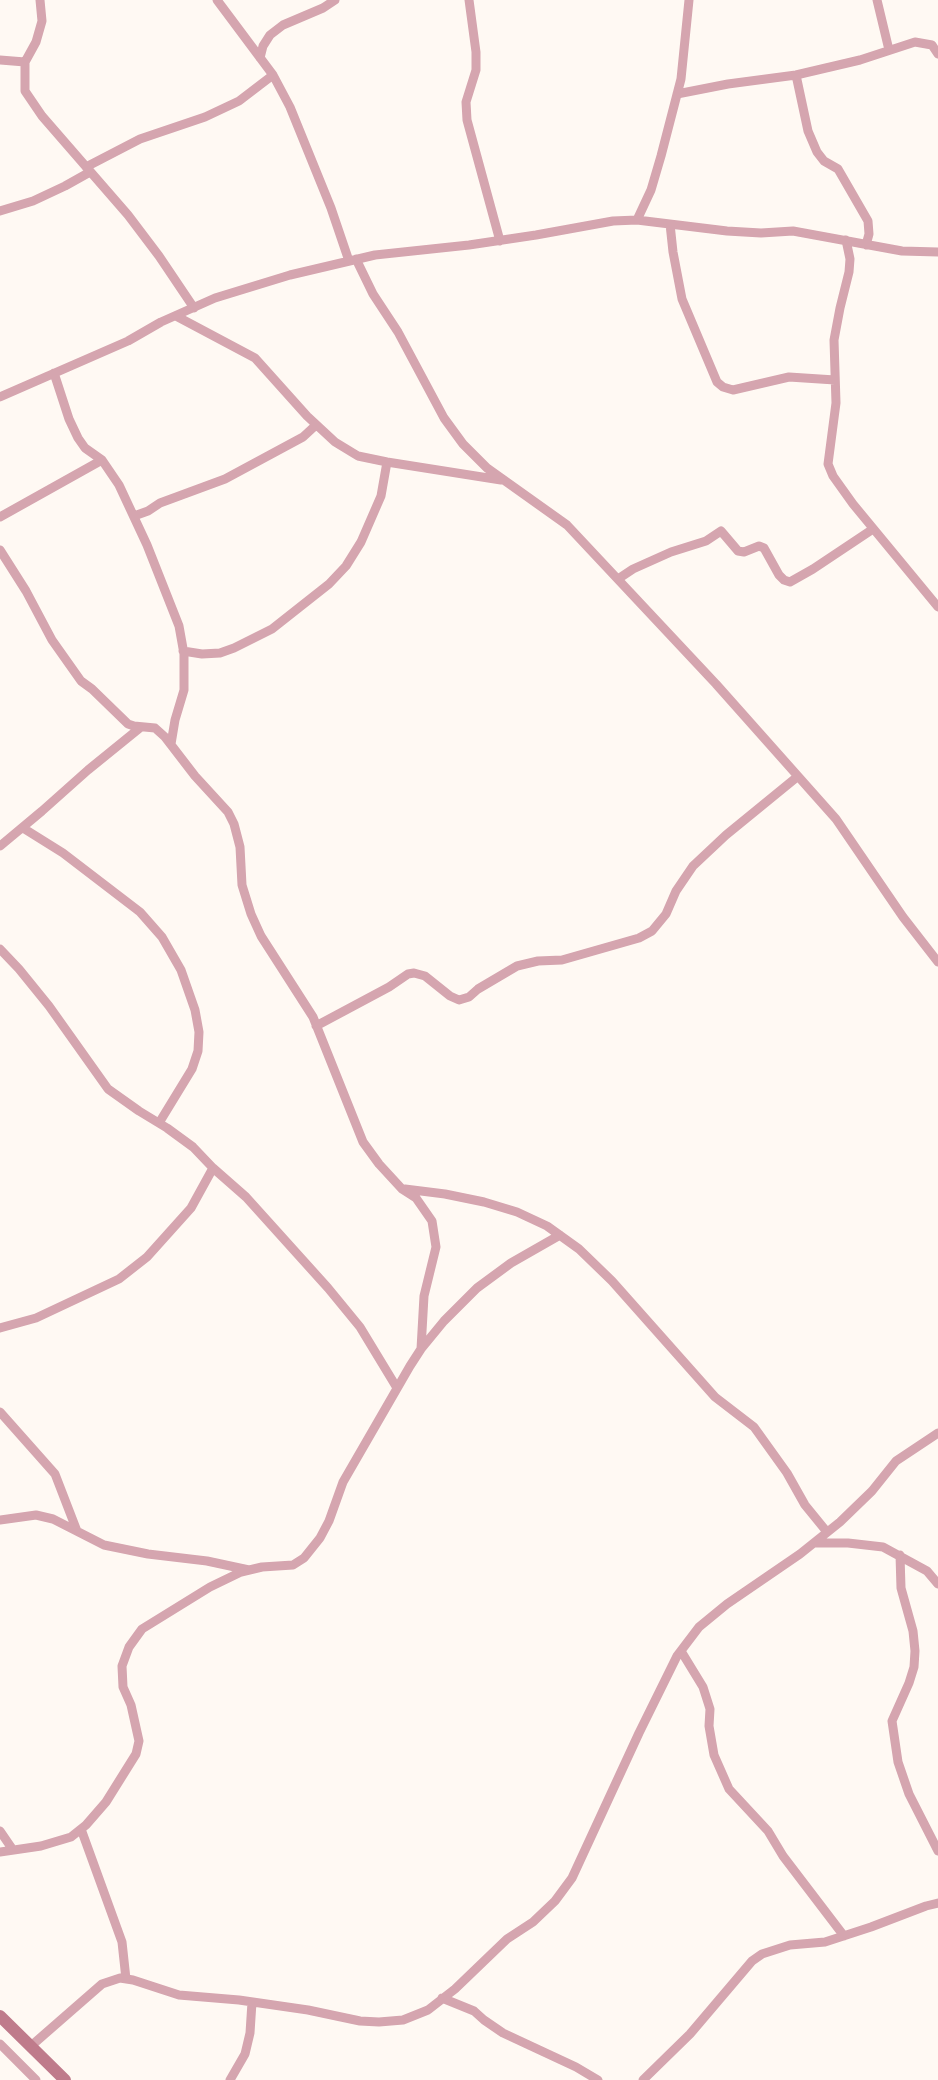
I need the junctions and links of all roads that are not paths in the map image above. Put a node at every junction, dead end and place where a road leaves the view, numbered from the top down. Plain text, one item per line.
1 (40, 0) edge
2 (217, 0) edge
3 (335, 0) edge
4 (469, 0) edge
5 (689, 0) edge
6 (877, 0) edge
7 (889, 50) junction
8 (938, 54) edge
9 (260, 58) junction
10 (0, 60) edge
11 (25, 62) junction
12 (273, 75) junction
13 (796, 75) junction
14 (677, 94) junction
15 (88, 169) junction
16 (0, 211) edge
17 (636, 220) junction
18 (670, 225) junction
19 (500, 240) junction
20 (846, 240) junction
21 (866, 245) junction
22 (938, 252) edge
23 (353, 260) junction
24 (194, 308) junction
25 (176, 316) junction
26 (54, 373) junction
27 (835, 380) junction
28 (0, 397) edge
29 (316, 425) junction
30 (102, 460) junction
31 (387, 462) junction
32 (503, 480) junction
33 (134, 516) junction
34 (0, 517) edge
35 (873, 529) junction
36 (0, 550) edge
37 (618, 579) junction
38 (938, 607) edge
39 (183, 651) junction
40 (141, 727) junction
41 (171, 744) junction
42 (797, 777) junction
43 (23, 828) junction
44 (0, 846) edge
45 (0, 949) edge
46 (938, 962) edge
47 (316, 1026) junction
48 (159, 1123) junction
49 (213, 1168) junction
50 (402, 1189) junction
51 (560, 1235) junction
52 (0, 1328) edge
53 (421, 1349) junction
54 (397, 1388) junction
55 (0, 1412) edge
56 (938, 1433) edge
57 (0, 1520) edge
58 (77, 1532) junction
59 (827, 1532) junction
60 (814, 1543) junction
61 (900, 1555) junction
62 (251, 1570) junction
63 (938, 1584) edge
64 (681, 1651) junction
65 (81, 1829) junction
66 (0, 1832) edge
67 (13, 1850) junction
68 (938, 1851) edge
69 (0, 1852) edge
70 (938, 1903) edge
71 (844, 1936) junction
72 (126, 1979) junction
73 (442, 1998) junction
74 (252, 2002) junction
75 (0, 2016) edge
76 (0, 2044) edge
77 (31, 2046) junction
78 (36, 2080) edge
79 (64, 2080) edge
80 (230, 2080) edge
81 (598, 2080) edge
82 (643, 2080) edge

1 - 11 street
2 - 9 street
3 - 9 street
4 - 19 street
5 - 14 street
6 - 7 street
7 - 8 street
7 - 13 street
9 - 12 street
10 - 11 street
11 - 15 street
12 - 15 street
12 - 23 street
13 - 14 street
13 - 21 street
14 - 17 street
15 - 16 street
15 - 24 street
17 - 18 street
17 - 19 street
18 - 20 street
18 - 27 street
19 - 23 street
20 - 21 street
20 - 27 street
21 - 22 street
23 - 24 street
23 - 32 street
24 - 25 street
25 - 26 street
25 - 29 street
26 - 28 street
26 - 30 street
27 - 35 street
29 - 31 street
29 - 33 street
30 - 33 street
30 - 34 street
31 - 32 street
31 - 39 street
32 - 37 street
33 - 39 street
35 - 37 street
35 - 38 street
36 - 40 street
37 - 42 street
39 - 41 street
40 - 41 street
40 - 43 street
41 - 47 street
42 - 46 street
42 - 47 street
43 - 44 street
43 - 48 street
45 - 48 street
47 - 50 street
48 - 49 street
49 - 52 street
49 - 54 street
50 - 51 street
50 - 53 street
51 - 53 street
51 - 59 street
53 - 54 street
54 - 62 street
55 - 58 street
56 - 59 street
57 - 58 street
58 - 62 street
59 - 60 street
60 - 61 street
60 - 64 street
61 - 63 street
61 - 68 street
62 - 65 street
64 - 71 street
64 - 73 street
65 - 67 street
65 - 72 street
66 - 67 street
67 - 69 street
70 - 71 street
71 - 82 street
72 - 74 street
72 - 77 street
73 - 74 street
73 - 81 street
74 - 80 street
75 - 77 main road
76 - 78 street
77 - 79 main road

